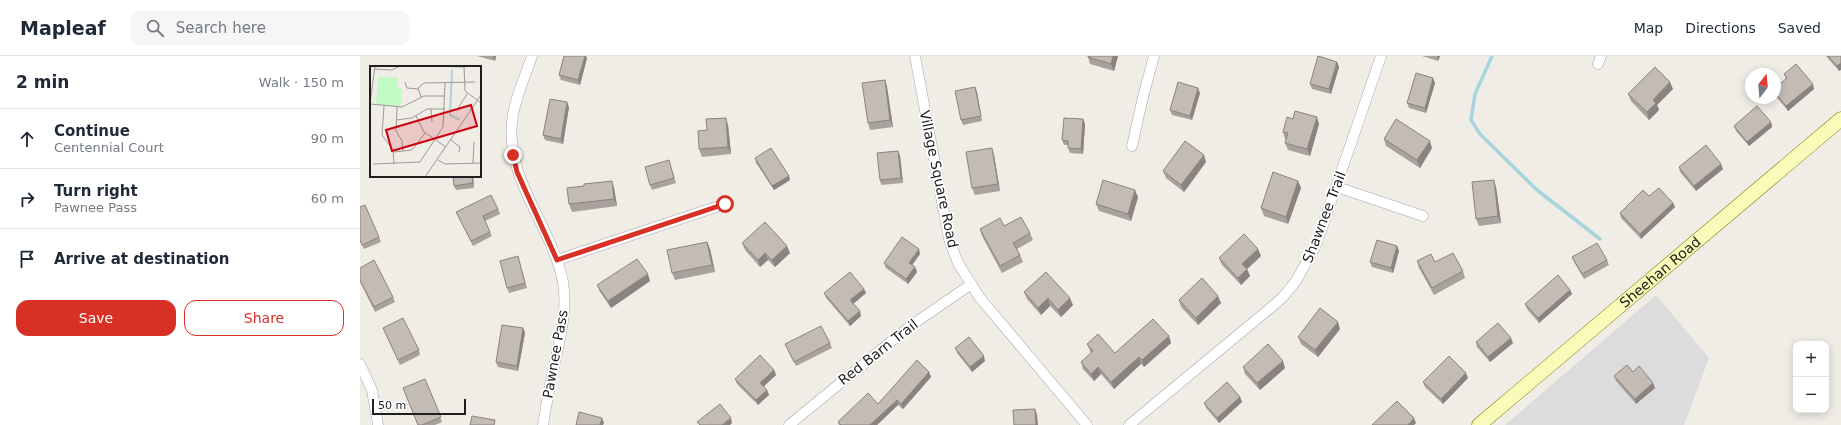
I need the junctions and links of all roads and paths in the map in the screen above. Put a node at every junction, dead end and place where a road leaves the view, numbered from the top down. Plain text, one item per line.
1 (532, 56) edge
2 (915, 56) edge
3 (1154, 56) edge
4 (1381, 56) edge
5 (1841, 119) edge
6 (1132, 146) dead end
7 (1337, 187) junction
8 (725, 204) dead end
9 (1423, 216) dead end
10 (557, 260) junction
11 (970, 284) junction
12 (360, 364) edge
13 (378, 425) edge
14 (543, 425) edge
15 (789, 425) edge
16 (1087, 425) edge
17 (1129, 425) edge
18 (1479, 425) edge

1 - 10 street, Pawnee Pass
2 - 11 street, Village Square Road
3 - 6 street
4 - 7 street, Shawnee Trail
5 - 18 street, Sheehan Road
7 - 9 street
7 - 17 street, Shawnee Trail
8 - 10 street
10 - 14 street, Pawnee Pass
11 - 15 street, Red Barn Trail
11 - 16 street, Village Square Road
12 - 13 street

